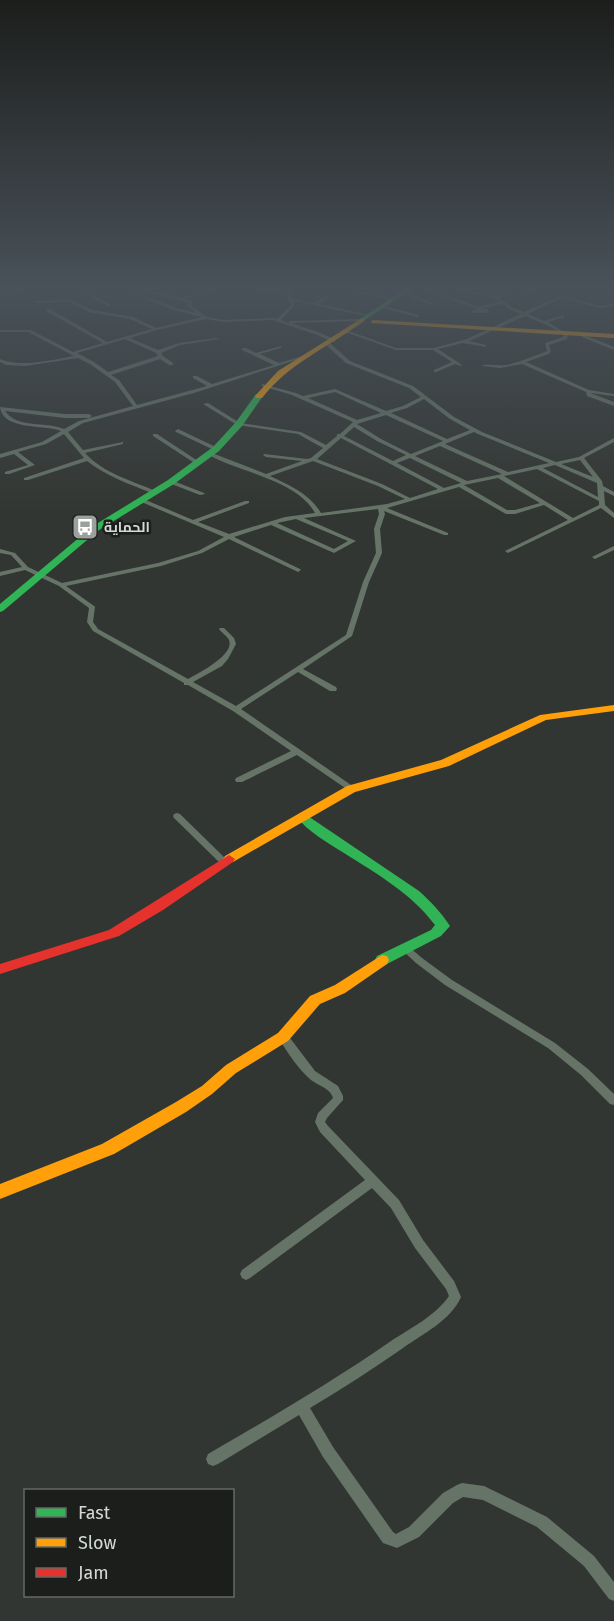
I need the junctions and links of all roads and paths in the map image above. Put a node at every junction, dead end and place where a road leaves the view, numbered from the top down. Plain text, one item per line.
1 (5, 363) edge
2 (43, 363) joint
3 (90, 363) edge
4 (143, 363) edge
5 (276, 363) edge
6 (283, 363) edge
7 (294, 363) edge
8 (350, 363) edge
9 (455, 363) edge
10 (520, 363) edge
11 (523, 363) edge
12 (279, 364) junction
13 (485, 365) dead end
14 (51, 371) dead end
15 (436, 371) dead end
16 (108, 374) junction
17 (195, 377) dead end
18 (264, 385) junction
19 (212, 386) junction
20 (588, 391) junction
21 (614, 395) edge
22 (303, 398) junction
23 (422, 398) junction
24 (206, 404) dead end
25 (614, 404) edge
26 (139, 406) junction
27 (0, 409) edge
28 (150, 410) dead end
29 (388, 412) junction
30 (100, 416) junction
31 (239, 424) junction
32 (356, 424) junction
33 (474, 430) junction
34 (64, 431) junction
35 (178, 431) dead end
36 (155, 435) dead end
37 (339, 435) junction
38 (614, 440) edge
39 (448, 441) junction
40 (121, 443) dead end
41 (441, 444) junction
42 (325, 447) junction
43 (82, 452) junction
44 (213, 452) junction
45 (16, 453) junction
46 (266, 455) dead end
47 (0, 456) edge
48 (411, 456) junction
49 (582, 458) junction
50 (88, 459) junction
51 (311, 460) junction
52 (554, 462) junction
53 (198, 463) junction
54 (392, 463) junction
55 (32, 466) junction
56 (537, 467) junction
57 (7, 473) dead end
58 (44, 473) junction
59 (507, 474) junction
60 (266, 476) junction
61 (499, 476) junction
62 (26, 479) dead end
63 (171, 482) junction
64 (463, 484) junction
65 (600, 485) junction
66 (444, 490) junction
67 (154, 492) junction
68 (614, 494) edge
69 (202, 495) dead end
70 (141, 500) junction
71 (411, 500) junction
72 (247, 502) dead end
73 (545, 503) junction
74 (601, 503) junction
75 (380, 507) junction
76 (318, 513) junction
77 (614, 516) edge
78 (296, 517) junction
79 (573, 520) junction
80 (192, 522) junction
81 (271, 523) junction
82 (446, 534) dead end
83 (228, 536) junction
84 (614, 548) edge
85 (0, 551) edge
86 (508, 551) dead end
87 (596, 557) dead end
88 (26, 568) junction
89 (298, 570) dead end
90 (0, 574) edge
91 (41, 574) junction
92 (61, 585) junction
93 (0, 609) edge
94 (222, 629) dead end
95 (300, 670) junction
96 (187, 683) junction
97 (333, 689) dead end
98 (614, 708) edge
99 (236, 709) junction
100 (296, 752) junction
101 (239, 780) dead end
102 (351, 789) junction
103 (177, 816) dead end
104 (302, 816) junction
105 (225, 863) junction
106 (405, 948) junction
107 (0, 969) edge
108 (283, 1036) junction
109 (614, 1101) edge
110 (373, 1181) junction
111 (0, 1192) edge
112 (246, 1274) dead end
113 (302, 1407) junction
114 (213, 1459) dead end
115 (614, 1594) edge

1 - 2 street
2 - 14 street
3 - 16 street
4 - 16 street
5 - 12 street
6 - 12 street
7 - 18 main road
8 - 23 street
9 - 15 street
10 - 13 street
11 - 20 street
12 - 19 street
16 - 26 street
17 - 19 street
18 - 22 street
18 - 31 main road
19 - 26 street
20 - 21 street
20 - 25 street
22 - 29 street
22 - 32 street
23 - 29 street
23 - 33 street
24 - 31 street
26 - 28 street
26 - 30 street
27 - 30 street
27 - 34 street
29 - 32 street
29 - 39 street
30 - 34 street
31 - 42 street
31 - 44 main road
32 - 37 street
32 - 48 street
33 - 39 street
33 - 52 street
34 - 43 street
34 - 45 street
35 - 44 street
36 - 53 street
37 - 42 street
37 - 54 street
38 - 49 street
39 - 41 street
40 - 43 street
41 - 48 street
41 - 59 street
42 - 51 street
43 - 50 street
44 - 53 main road
44 - 60 street
45 - 47 street
45 - 55 street
46 - 51 street
48 - 54 street
48 - 64 street
49 - 52 street
49 - 65 street
50 - 58 street
50 - 67 street
51 - 60 street
51 - 71 street
52 - 56 street
52 - 65 street
53 - 63 main road
54 - 66 street
55 - 57 street
55 - 58 street
56 - 59 street
56 - 74 street
58 - 62 street
59 - 61 street
60 - 76 street
61 - 64 street
61 - 73 street
63 - 67 main road
63 - 69 street
64 - 66 street
64 - 73 street
65 - 68 street
65 - 74 street
66 - 71 street
67 - 70 main road
70 - 80 street
70 - 91 main road
71 - 75 street
72 - 80 street
73 - 79 street
74 - 77 street
74 - 79 street
75 - 76 street
75 - 82 street
75 - 95 street
76 - 78 street
78 - 81 street
78 - 81 street
79 - 86 street
80 - 83 street
81 - 83 street
83 - 89 street
83 - 92 street
84 - 87 street
85 - 88 street
88 - 90 street
88 - 91 street
91 - 92 street
91 - 93 main road
92 - 96 street
94 - 96 street
95 - 97 street
95 - 99 street
96 - 99 street
98 - 102 main road
99 - 100 street
100 - 101 street
100 - 102 street
102 - 104 main road
103 - 105 street
104 - 105 main road
104 - 106 main road
105 - 107 main road
106 - 108 main road
106 - 109 street
108 - 110 street
108 - 111 main road
110 - 112 street
110 - 113 street
113 - 114 street
113 - 115 street

